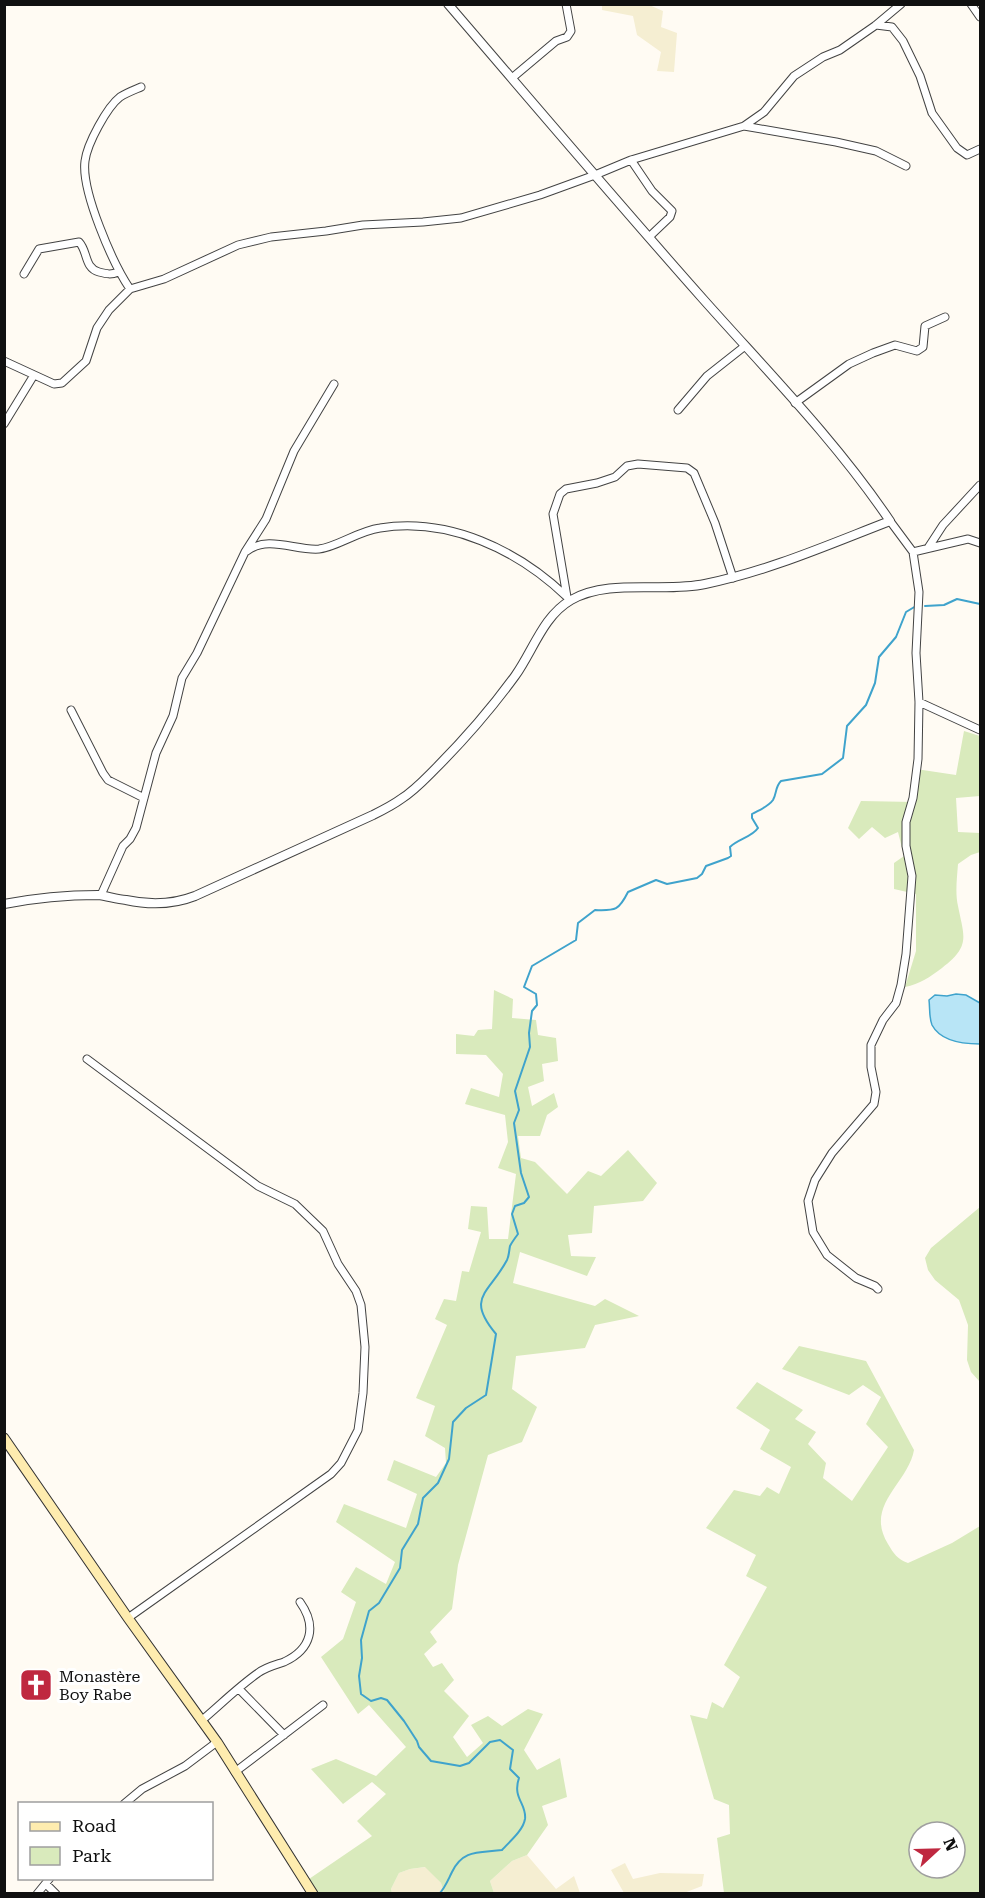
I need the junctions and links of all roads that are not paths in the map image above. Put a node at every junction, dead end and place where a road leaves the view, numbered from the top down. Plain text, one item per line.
1 (448, 4) edge
2 (566, 4) edge
3 (901, 4) edge
4 (971, 4) edge
5 (981, 17) edge
6 (876, 25) junction
7 (512, 78) junction
8 (141, 87) dead end
9 (744, 126) junction
10 (981, 149) edge
11 (631, 160) junction
12 (906, 166) dead end
13 (596, 175) junction
14 (648, 237) junction
15 (118, 272) junction
16 (24, 274) dead end
17 (130, 289) junction
18 (945, 317) dead end
19 (745, 346) junction
20 (4, 361) edge
21 (34, 375) junction
22 (334, 384) dead end
23 (795, 403) junction
24 (678, 410) dead end
25 (4, 424) edge
26 (981, 485) edge
27 (890, 521) junction
28 (981, 543) edge
29 (928, 548) junction
30 (245, 552) junction
31 (913, 552) junction
32 (733, 578) junction
33 (568, 598) junction
34 (919, 702) junction
35 (71, 710) dead end
36 (981, 730) edge
37 (144, 798) junction
38 (101, 895) junction
39 (4, 904) edge
40 (87, 1059) dead end
41 (878, 1290) dead end
42 (4, 1438) edge
43 (300, 1602) dead end
44 (128, 1618) junction
45 (239, 1689) junction
46 (323, 1705) dead end
47 (201, 1721) junction
48 (284, 1735) junction
49 (217, 1742) junction
50 (235, 1772) junction
51 (125, 1802) edge
52 (48, 1881) edge
53 (37, 1893) edge
54 (56, 1893) edge
55 (313, 1893) edge

1 - 7 street
2 - 7 street
3 - 6 street
4 - 5 street
6 - 9 street
6 - 10 street
7 - 13 street
8 - 15 street
9 - 11 street
9 - 12 street
11 - 13 street
11 - 14 street
13 - 14 street
13 - 17 street
14 - 19 street
15 - 16 street
15 - 17 street
17 - 21 street
18 - 23 street
19 - 23 street
19 - 24 street
20 - 21 street
21 - 25 street
22 - 30 street
23 - 27 street
26 - 29 street
27 - 31 street
27 - 32 street
28 - 29 street
29 - 31 street
30 - 33 street
30 - 37 street
31 - 34 street
32 - 33 street
32 - 33 street
33 - 38 street
34 - 36 street
34 - 41 street
35 - 37 street
37 - 38 street
38 - 39 street
40 - 44 street
42 - 44 main road
43 - 45 street
44 - 47 main road
45 - 47 street
45 - 48 street
46 - 48 street
47 - 49 main road
48 - 50 street
49 - 50 main road
49 - 51 street
50 - 55 main road
52 - 53 street
52 - 54 street

